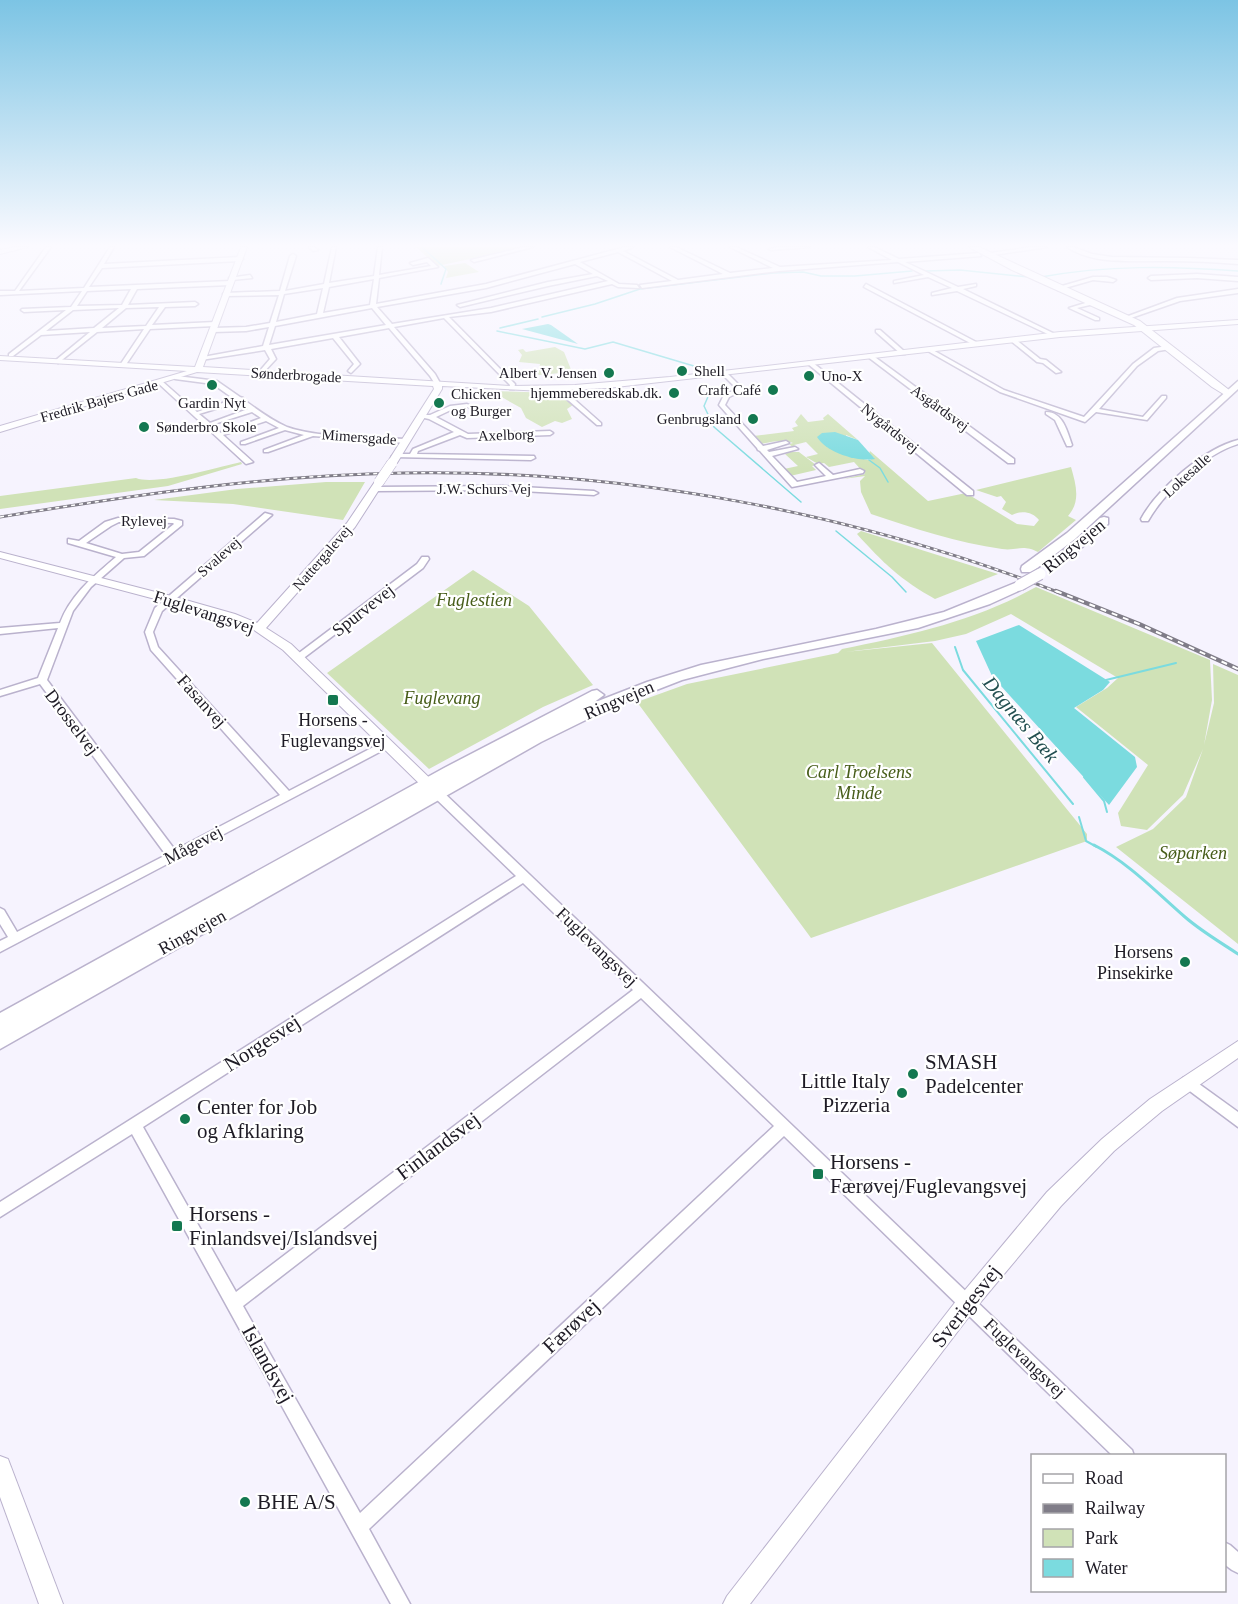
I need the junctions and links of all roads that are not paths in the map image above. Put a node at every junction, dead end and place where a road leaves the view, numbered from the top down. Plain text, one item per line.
1 (54, 322) edge
2 (106, 322) edge
3 (153, 322) edge
4 (216, 322) edge
5 (286, 322) edge
6 (386, 322) edge
7 (413, 322) edge
8 (451, 322) edge
9 (934, 322) edge
10 (1027, 322) edge
11 (1133, 322) edge
12 (1238, 323) edge
13 (273, 324) junction
14 (390, 326) junction
15 (214, 327) junction
16 (1143, 327) junction
17 (149, 328) junction
18 (95, 331) junction
19 (878, 331) dead end
20 (39, 333) junction
21 (1054, 335) junction
22 (335, 336) junction
23 (1013, 340) junction
24 (976, 344) junction
25 (1168, 348) junction
26 (268, 349) junction
27 (929, 350) junction
28 (903, 353) junction
29 (11, 355) dead end
30 (870, 356) junction
31 (203, 359) junction
32 (0, 360) edge
33 (58, 361) junction
34 (810, 363) junction
35 (123, 365) junction
36 (198, 369) junction
37 (351, 371) dead end
38 (1058, 372) dead end
39 (261, 373) junction
40 (727, 373) junction
41 (177, 378) junction
42 (161, 383) junction
43 (437, 384) junction
44 (1238, 384) edge
45 (512, 388) junction
46 (562, 389) junction
47 (1235, 396) edge
48 (1164, 397) dead end
49 (1018, 398) junction
50 (241, 399) junction
51 (467, 406) dead end
52 (254, 409) junction
53 (1093, 410) junction
54 (200, 412) dead end
55 (427, 416) junction
56 (266, 419) junction
57 (213, 423) dead end
58 (599, 424) dead end
59 (285, 428) junction
60 (0, 429) edge
61 (224, 433) dead end
62 (458, 433) junction
63 (550, 433) dead end
64 (312, 434) junction
65 (405, 441) junction
66 (1238, 442) edge
67 (243, 443) dead end
68 (786, 443) dead end
69 (1069, 445) dead end
70 (760, 448) junction
71 (795, 450) dead end
72 (266, 451) dead end
73 (766, 455) junction
74 (412, 457) junction
75 (531, 458) dead end
76 (394, 460) junction
77 (1011, 461) dead end
78 (249, 462) dead end
79 (819, 465) dead end
80 (860, 471) dead end
81 (831, 477) junction
82 (377, 486) junction
83 (594, 493) dead end
84 (970, 493) dead end
85 (268, 515) dead end
86 (1145, 519) dead end
87 (71, 541) dead end
88 (81, 543) junction
89 (0, 555) edge
90 (122, 556) junction
91 (425, 559) dead end
92 (94, 579) junction
93 (1014, 583) junction
94 (171, 599) junction
95 (63, 625) junction
96 (258, 628) junction
97 (0, 631) edge
98 (298, 658) junction
99 (42, 680) junction
100 (0, 693) edge
101 (387, 744) junction
102 (433, 789) junction
103 (287, 796) junction
104 (173, 856) junction
105 (524, 877) junction
106 (0, 913) edge
107 (15, 939) junction
108 (0, 946) edge
109 (642, 990) junction
110 (0, 1023) edge
111 (0, 1040) edge
112 (1238, 1049) edge
113 (1188, 1082) junction
114 (1238, 1120) edge
115 (134, 1125) junction
116 (784, 1126) junction
117 (0, 1210) edge
118 (234, 1303) junction
119 (967, 1303) junction
120 (1125, 1454) edge
121 (0, 1467) edge
122 (358, 1527) junction
123 (1226, 1553) edge
124 (1238, 1564) edge
125 (51, 1604) edge
126 (401, 1604) edge
127 (735, 1604) edge

1 - 20 street
2 - 18 street
3 - 17 street
4 - 15 street
5 - 13 street
6 - 14 street
7 - 14 street
8 - 45 street
9 - 24 street
10 - 21 street
11 - 16 main road
12 - 16 street, Sønderbrogade
13 - 15 street
13 - 26 street
14 - 22 street
14 - 43 street
15 - 17 street
15 - 31 street
16 - 21 street, Sønderbrogade
16 - 25 main road
17 - 18 street
17 - 35 street
18 - 20 street
18 - 33 street
19 - 28 street
20 - 29 street
21 - 23 street, Sønderbrogade
22 - 26 street
22 - 37 street
23 - 24 street, Sønderbrogade
23 - 38 street
24 - 27 street, Sønderbrogade
25 - 47 main road
25 - 53 street
26 - 31 street
26 - 39 street
27 - 28 street, Sønderbrogade
27 - 49 street
28 - 30 street, Sønderbrogade
30 - 34 street, Sønderbrogade
30 - 77 street, Asgårdsvej
31 - 36 street
32 - 33 street, Sønderbrogade
33 - 35 street, Sønderbrogade
34 - 40 street, Sønderbrogade
34 - 84 street, Nygårdsvej
35 - 36 street, Sønderbrogade
36 - 39 street, Sønderbrogade
36 - 41 street, Fredrik Bajers Gade
39 - 43 street, Sønderbrogade
40 - 46 street, Sønderbrogade
40 - 70 street
41 - 42 street, Fredrik Bajers Gade
41 - 50 street, Mimersgade
42 - 60 street, Fredrik Bajers Gade
42 - 78 street
43 - 45 street, Sønderbrogade
43 - 55 street, Nattergalevej
44 - 47 main road, Ringvejen
45 - 46 street, Sønderbrogade
46 - 58 street
47 - 93 main road, Ringvejen
47 - 93 main road, Ringvejen, bridge
48 - 53 street
49 - 53 street
49 - 69 street
50 - 52 street, Mimersgade
50 - 54 street
51 - 55 street, Axelborg
52 - 56 street, Mimersgade
52 - 57 street
55 - 62 street, Axelborg
55 - 65 street, Nattergalevej
56 - 59 street, Mimersgade
56 - 61 street
59 - 64 street, Mimersgade
59 - 67 street
62 - 63 street, Axelborg
62 - 74 street
64 - 65 street, Mimersgade
64 - 72 street, Mimersgade
65 - 76 street, Nattergalevej
66 - 86 street, Lokesalle
68 - 70 street
70 - 73 street
71 - 73 street
73 - 81 street
74 - 75 street
74 - 76 street
76 - 82 street, Nattergalevej, bridge
79 - 81 street
80 - 81 street
82 - 83 street, J.W. Schurs Vej
82 - 96 street, Nattergalevej
85 - 94 street, Svalevej
87 - 88 street, Rylevej
88 - 90 street, Rylevej
88 - 90 street, Rylevej
89 - 92 street, Fuglevangsvej
90 - 92 street, Rylevej
91 - 98 street, Spurvevej
92 - 94 street, Fuglevangsvej
92 - 95 street, Drosselvej
93 - 102 main road, Ringvejen
94 - 96 street, Fuglevangsvej
94 - 103 street, Fasanvej
95 - 97 street
95 - 99 street, Drosselvej
96 - 98 street, Fuglevangsvej
98 - 101 street, Fuglevangsvej
99 - 100 street
99 - 104 street, Drosselvej
101 - 102 street, Fuglevangsvej
101 - 103 street, Mågevej
102 - 105 street, Fuglevangsvej
102 - 110 main road, Ringvejen
102 - 111 main road, Ringvejen
103 - 104 street, Mågevej
104 - 107 street, Mågevej
105 - 109 street, Fuglevangsvej
105 - 115 street, Norgesvej
106 - 107 street
107 - 108 street, Mågevej
109 - 116 street, Fuglevangsvej
109 - 118 street, Finlandsvej
112 - 113 street, Sverigesvej
113 - 114 street
113 - 119 street, Sverigesvej
115 - 117 street, Norgesvej
115 - 118 street, Islandsvej
116 - 119 street, Fuglevangsvej
116 - 122 street, Færøvej
118 - 122 street, Islandsvej
119 - 120 street, Fuglevangsvej
119 - 127 street, Sverigesvej
121 - 125 street
122 - 126 street, Islandsvej
123 - 124 street

